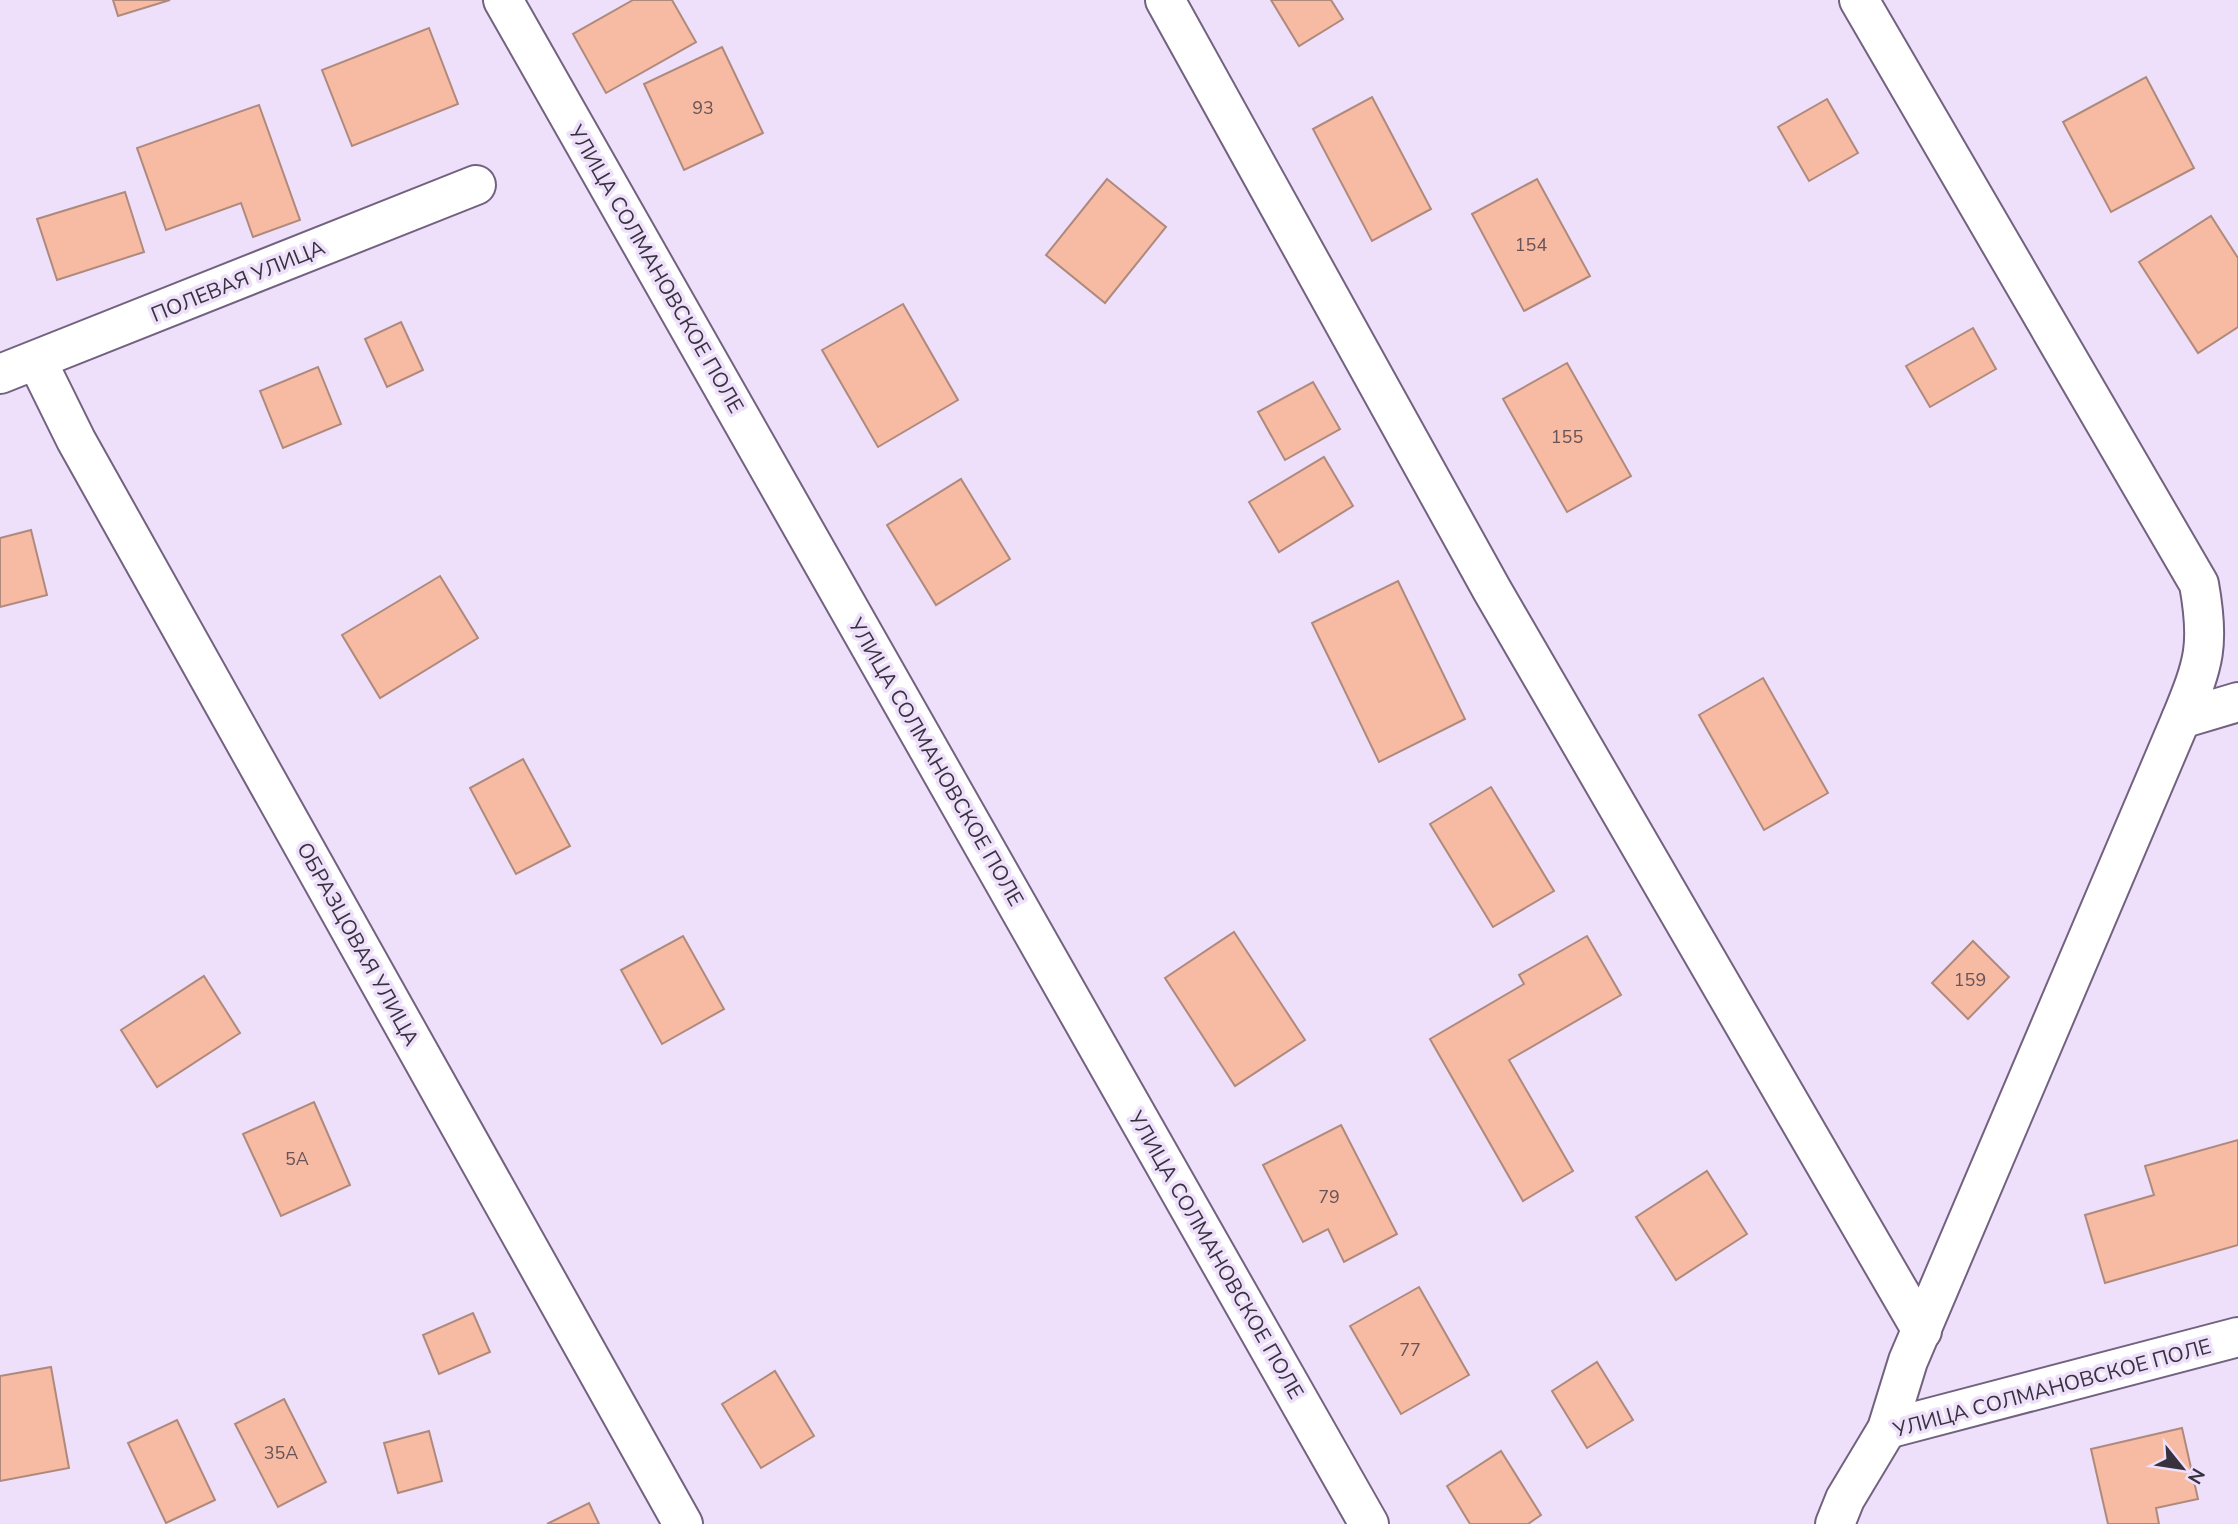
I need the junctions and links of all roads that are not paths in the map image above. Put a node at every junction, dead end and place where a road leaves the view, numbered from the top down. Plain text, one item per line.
1 (503, 0) edge
2 (1165, 0) edge
3 (1859, 0) edge
4 (476, 185) dead end
5 (37, 362) junction
6 (0, 374) edge
7 (2238, 702) edge
8 (2181, 719) junction
9 (1922, 1331) junction
10 (2238, 1337) edge
11 (1887, 1429) junction
12 (683, 1524) edge
13 (1369, 1524) edge
14 (1835, 1524) edge

1 - 13 street, УЛИЦА СОЛМАНОВСКОЕ ПОЛЕ
2 - 9 street
3 - 8 street
4 - 5 street, ПОЛЕВАЯ УЛИЦА
5 - 6 street, ПОЛЕВАЯ УЛИЦА
5 - 12 street, ОБРАЗЦОВАЯ УЛИЦА
7 - 8 street
8 - 9 street
9 - 11 street
10 - 11 street, УЛИЦА СОЛМАНОВСКОЕ ПОЛЕ
11 - 14 street, УЛИЦА СОЛМАНОВСКОЕ ПОЛЕ

